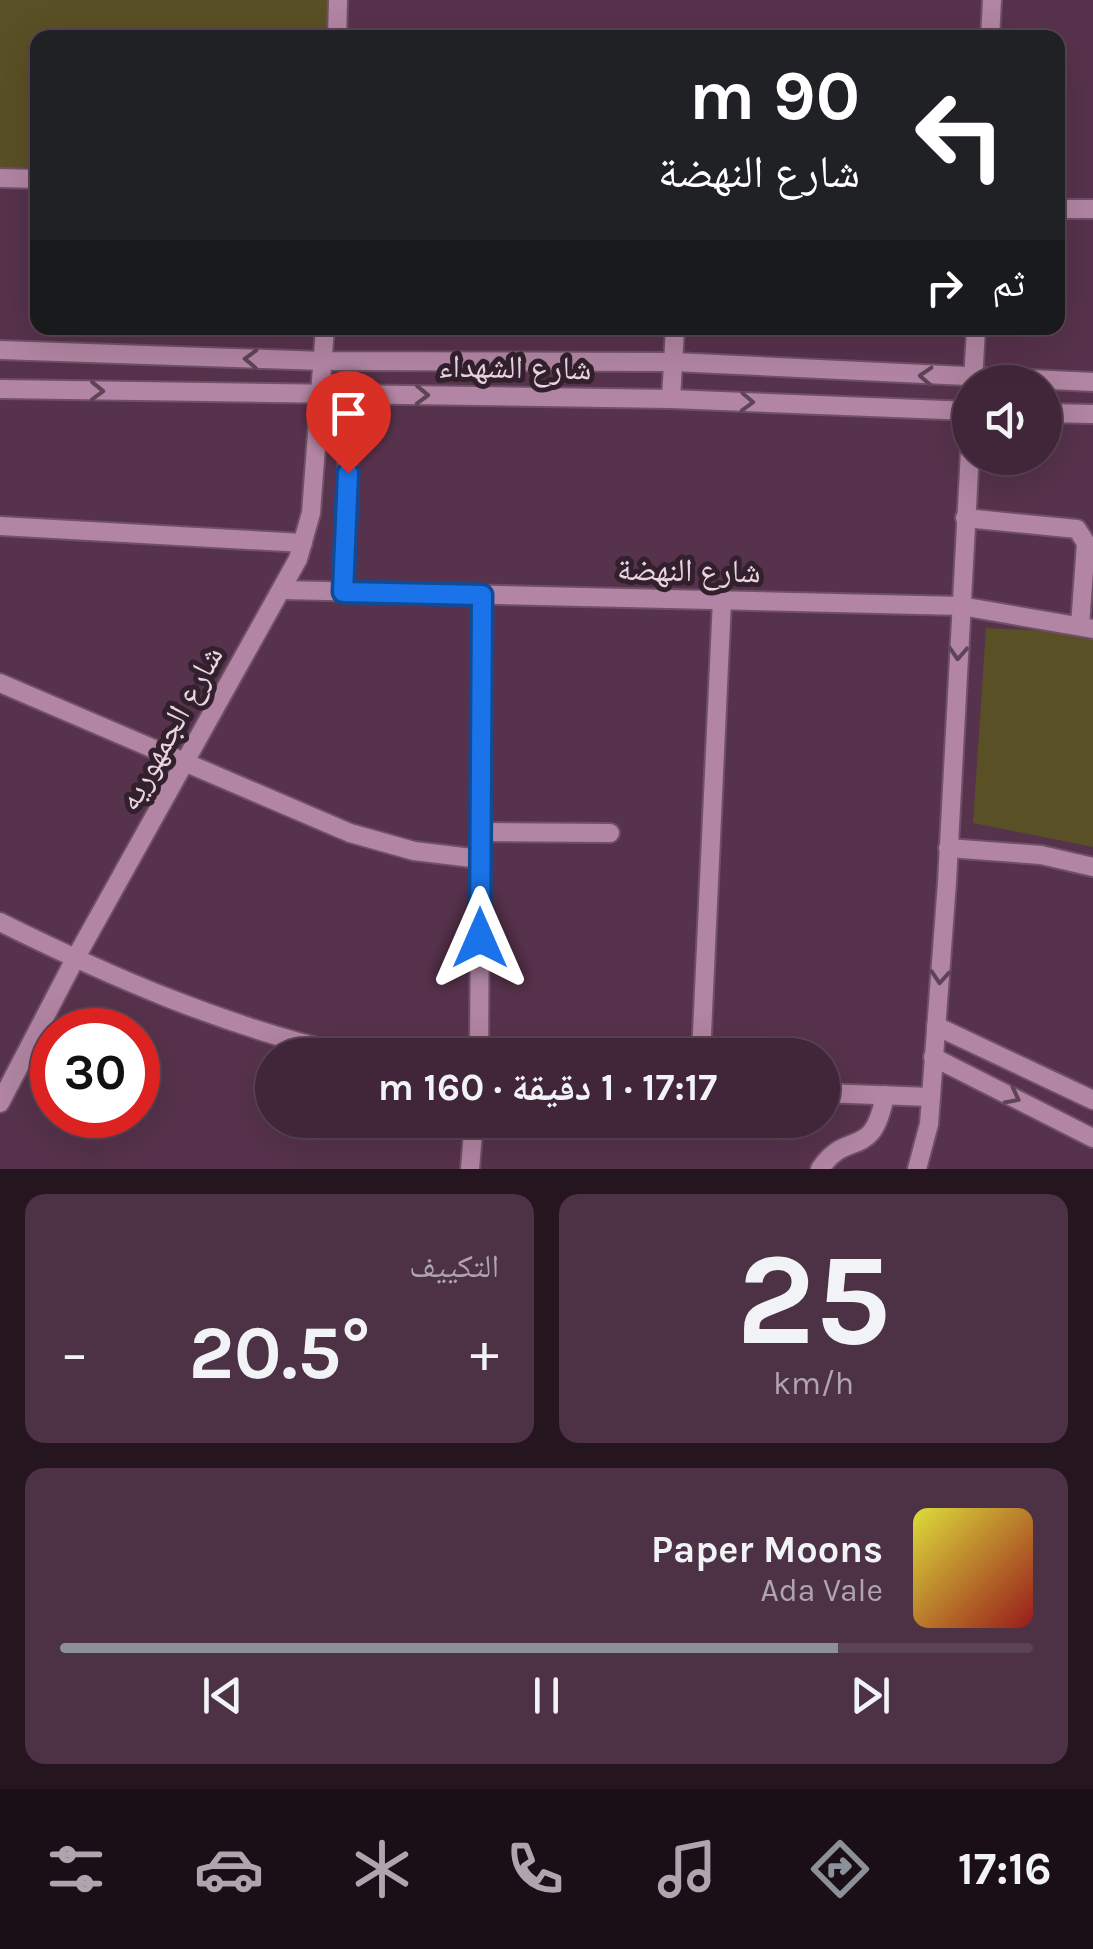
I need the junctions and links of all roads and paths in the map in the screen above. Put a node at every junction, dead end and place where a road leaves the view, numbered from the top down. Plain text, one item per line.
1 (338, 0) edge
2 (992, 0) edge
3 (337, 30) edge
4 (990, 30) edge
5 (0, 178) edge
6 (30, 179) edge
7 (1065, 208) edge
8 (1093, 209) edge
9 (325, 335) edge
10 (675, 335) edge
11 (976, 335) edge
12 (0, 350) edge
13 (324, 361) junction
14 (674, 362) junction
15 (975, 365) edge
16 (952, 379) edge
17 (1062, 381) edge
18 (1093, 382) edge
19 (0, 389) edge
20 (350, 394) junction
21 (319, 396) junction
22 (671, 399) junction
23 (952, 410) edge
24 (1062, 413) edge
25 (1093, 414) edge
26 (969, 475) edge
27 (966, 518) junction
28 (0, 526) edge
29 (304, 543) junction
30 (283, 590) junction
31 (343, 592) junction
32 (482, 595) junction
33 (722, 600) junction
34 (961, 606) junction
35 (1086, 627) edge
36 (0, 682) edge
37 (186, 762) junction
38 (480, 832) junction
39 (610, 833) dead end
40 (948, 848) junction
41 (480, 859) junction
42 (1093, 867) edge
43 (0, 922) edge
44 (75, 959) junction
45 (936, 1026) junction
46 (289, 1038) edge
47 (478, 1038) edge
48 (702, 1038) edge
49 (934, 1057) junction
50 (840, 1094) edge
51 (884, 1095) junction
52 (931, 1097) junction
53 (1093, 1100) edge
54 (0, 1103) edge
55 (473, 1138) edge
56 (1093, 1138) edge
57 (470, 1169) edge
58 (820, 1169) edge
59 (917, 1169) edge

1 - 3 street
2 - 4 street
5 - 6 street
7 - 8 street
9 - 13 street, شارع الجمهوريه
10 - 14 street
11 - 15 street
13 -> 12 street, شارع الشهداء
13 - 14 street, شارع الشهداء
13 - 21 street, شارع الجمهوريه
16 -> 14 street, شارع الشهداء
14 - 22 street
17 - 18 street, شارع الشهداء
19 -> 21 street, شارع الشهداء
20 - 21 street, شارع الشهداء
20 -> 22 street, شارع الشهداء
20 - 31 street
21 - 29 street, شارع الجمهوريه
22 -> 23 street, شارع الشهداء
24 - 25 street
26 - 27 street
27 - 34 street
27 - 35 street
28 - 29 street
29 - 30 street, شارع الجمهوريه
30 - 31 street, شارع النهضة
30 - 37 street, شارع الجمهوريه
31 - 32 street, شارع النهضة
32 - 33 street, شارع النهضة
32 - 38 street
33 - 34 street, شارع النهضة
33 - 48 street
34 - 35 street, شارع النهضة
34 -> 40 street
36 - 37 street
37 - 41 street
37 - 44 street, شارع الجمهوريه
38 - 39 street
38 - 41 street
40 - 42 street
40 -> 45 street
41 - 47 street
43 - 44 street
44 - 46 street
44 - 54 street, شارع الجمهوريه
45 - 49 street
45 - 53 street
49 - 52 street
49 -> 56 street
50 - 51 street
51 - 52 street
51 - 58 street
52 - 59 street
55 - 57 street

